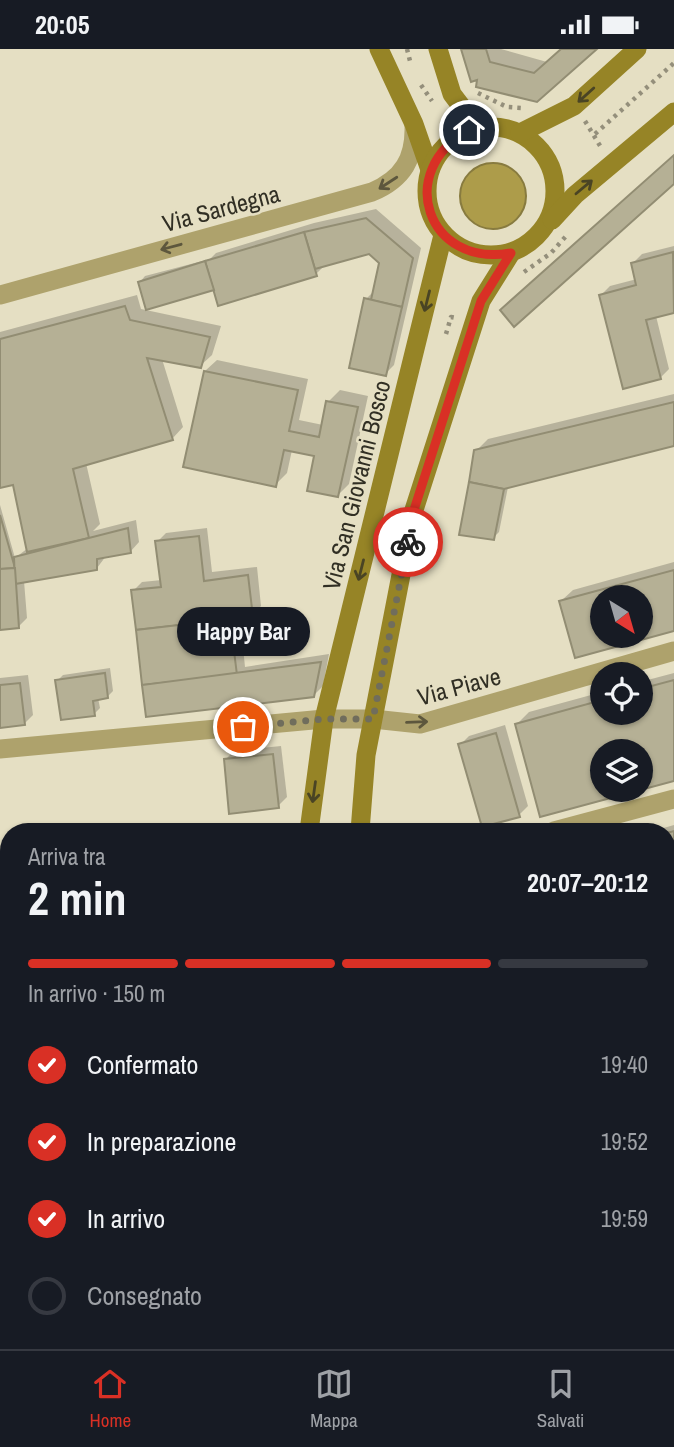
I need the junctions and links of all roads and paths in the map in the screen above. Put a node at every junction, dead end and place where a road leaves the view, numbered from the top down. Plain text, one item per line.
1 (379, 49) edge
2 (438, 49) edge
3 (637, 49) edge
4 (674, 63) edge
5 (470, 87) dead end
6 (527, 108) dead end
7 (674, 112) edge
8 (414, 124) junction
9 (477, 127) junction
10 (520, 133) junction
11 (595, 134) dead end
12 (430, 170) junction
13 (570, 230) dead end
14 (443, 235) junction
15 (537, 237) junction
16 (511, 253) junction
17 (516, 277) dead end
18 (0, 295) edge
19 (674, 651) edge
20 (324, 719) junction
21 (373, 719) junction
22 (0, 749) edge
23 (674, 799) edge
24 (310, 823) edge
25 (360, 823) edge
26 (584, 823) edge

1 - 8 main road
2 - 9 main road
3 -> 10 main road
4 - 11 path
5 - 6 path
15 -> 7 main road
8 - 12 main road
8 -> 18 street, Via Sardegna
9 - 10 main road
9 - 12 main road
10 - 15 main road
12 - 14 main road
13 - 17 path
14 - 16 main road
14 -> 20 main road, Via San Giovanni Bosco
15 - 16 main road
16 - 21 main road
21 -> 19 street, Via Piave
20 - 21 street, Via Piave
20 - 22 street, Via Piave
20 -> 24 main road, Via San Giovanni Bosco
21 - 25 main road
23 - 26 street

